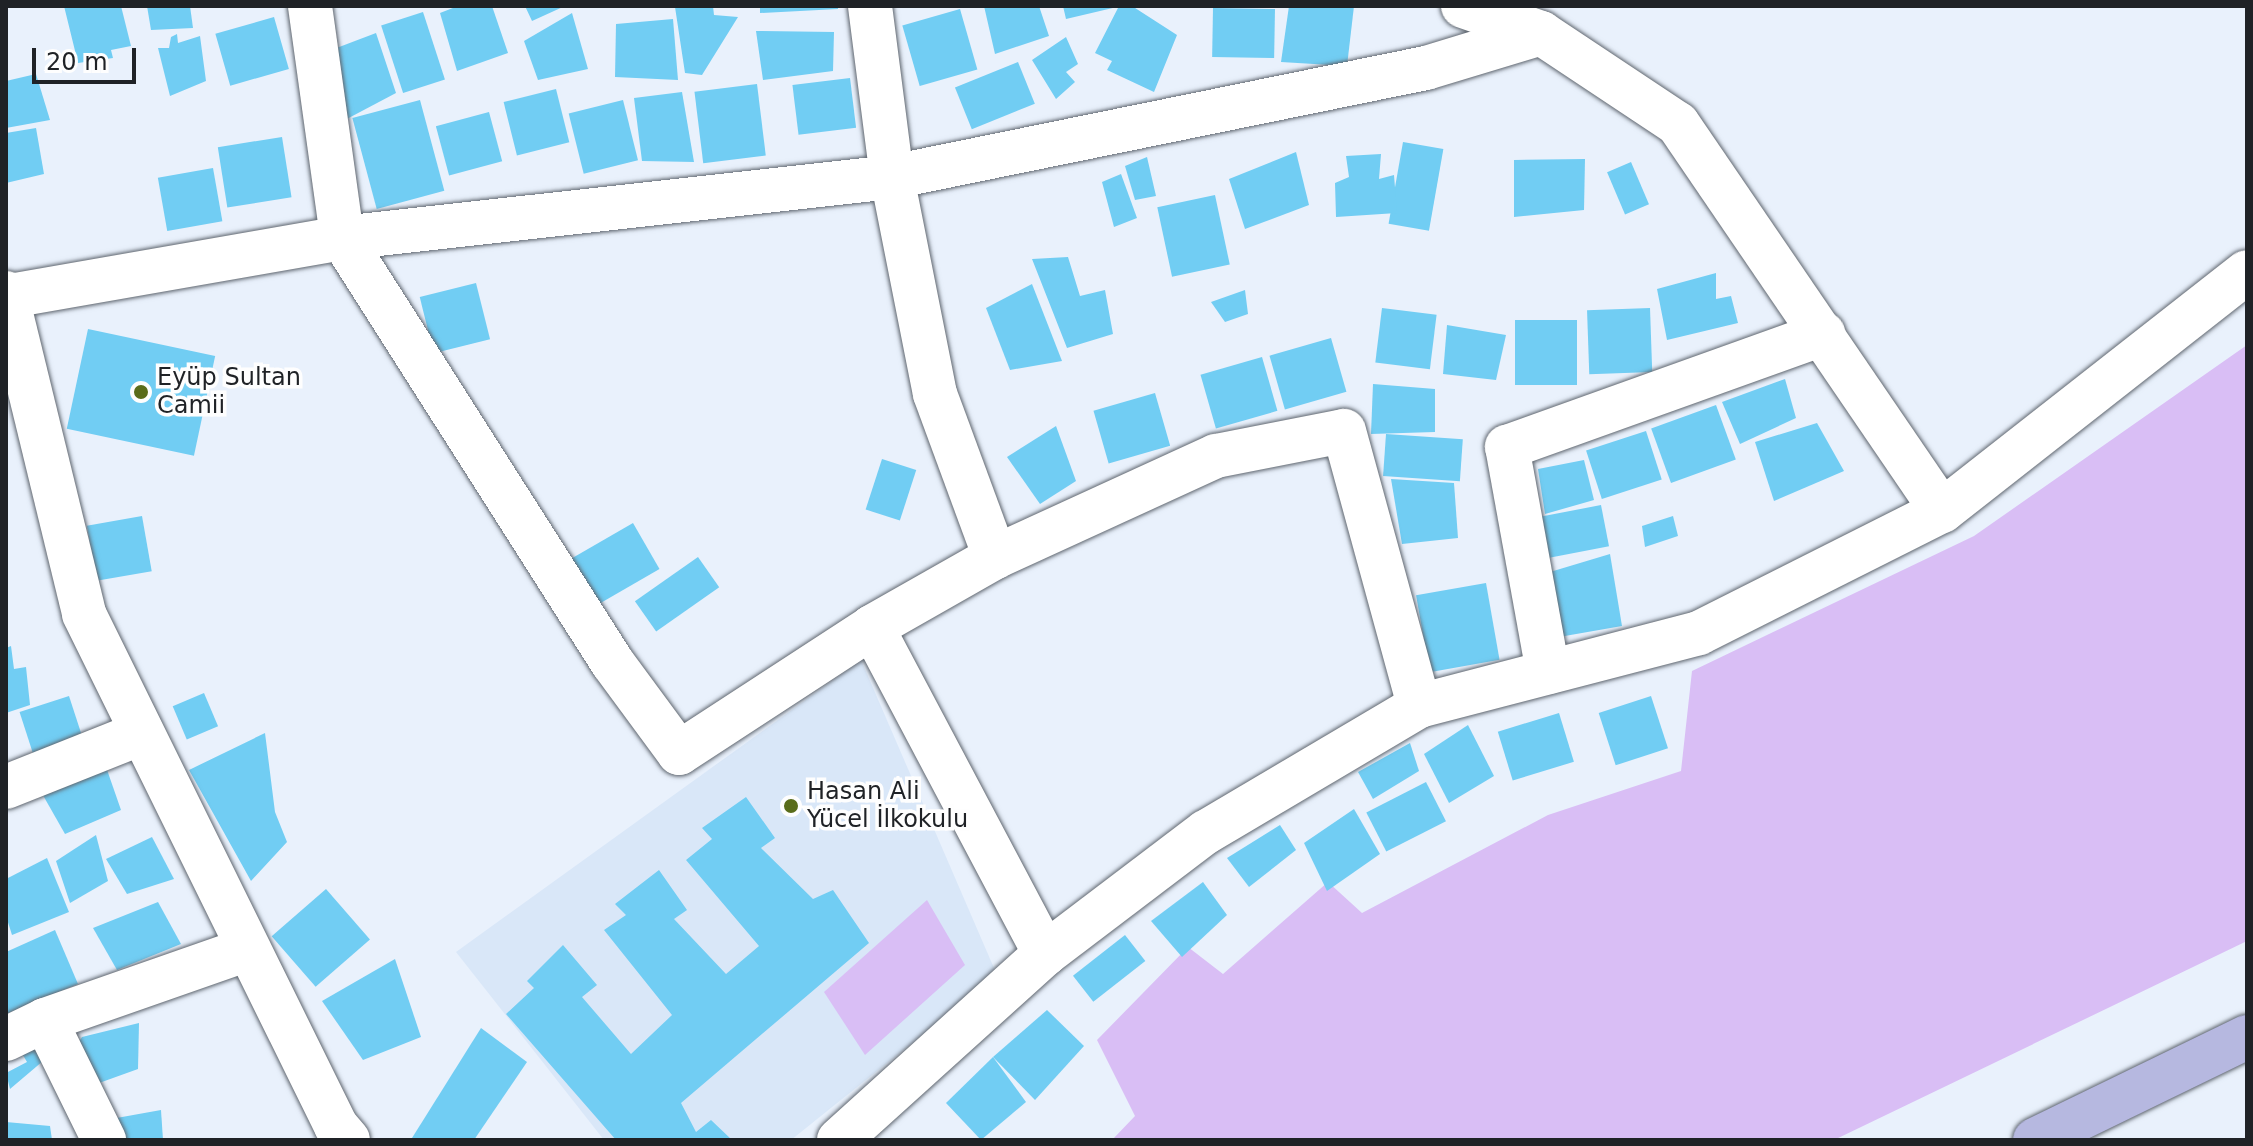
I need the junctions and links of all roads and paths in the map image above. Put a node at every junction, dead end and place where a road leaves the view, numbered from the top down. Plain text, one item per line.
1 (310, 6) edge
2 (870, 6) edge
3 (1463, 6) edge
4 (1527, 19) edge
5 (892, 177) junction
6 (342, 238) junction
7 (2247, 272) edge
8 (8, 295) edge
9 (1823, 334) junction
10 (1942, 511) junction
11 (995, 557) junction
12 (872, 627) junction
13 (1548, 672) junction
14 (1419, 706) junction
15 (142, 733) junction
16 (6, 787) edge
17 (248, 949) junction
18 (1045, 954) junction
19 (45, 1020) junction
20 (2247, 1037) edge
21 (6, 1039) edge
22 (334, 1135) edge
23 (104, 1140) edge
24 (839, 1140) edge
25 (2035, 1140) edge

1 - 6 street
2 - 5 street
3 - 4 street
4 - 5 street
4 - 9 street
5 - 6 street
5 - 11 street
6 - 8 street
6 - 12 street
7 - 10 street
8 - 15 street
9 - 10 street
9 - 13 street
10 - 13 street
11 - 12 street
11 - 14 street
12 - 18 street
13 - 14 street
14 - 18 street
15 - 16 street
15 - 17 street
17 - 19 street
17 - 22 street
18 - 24 street
19 - 21 street
19 - 23 street
20 - 25 main road

